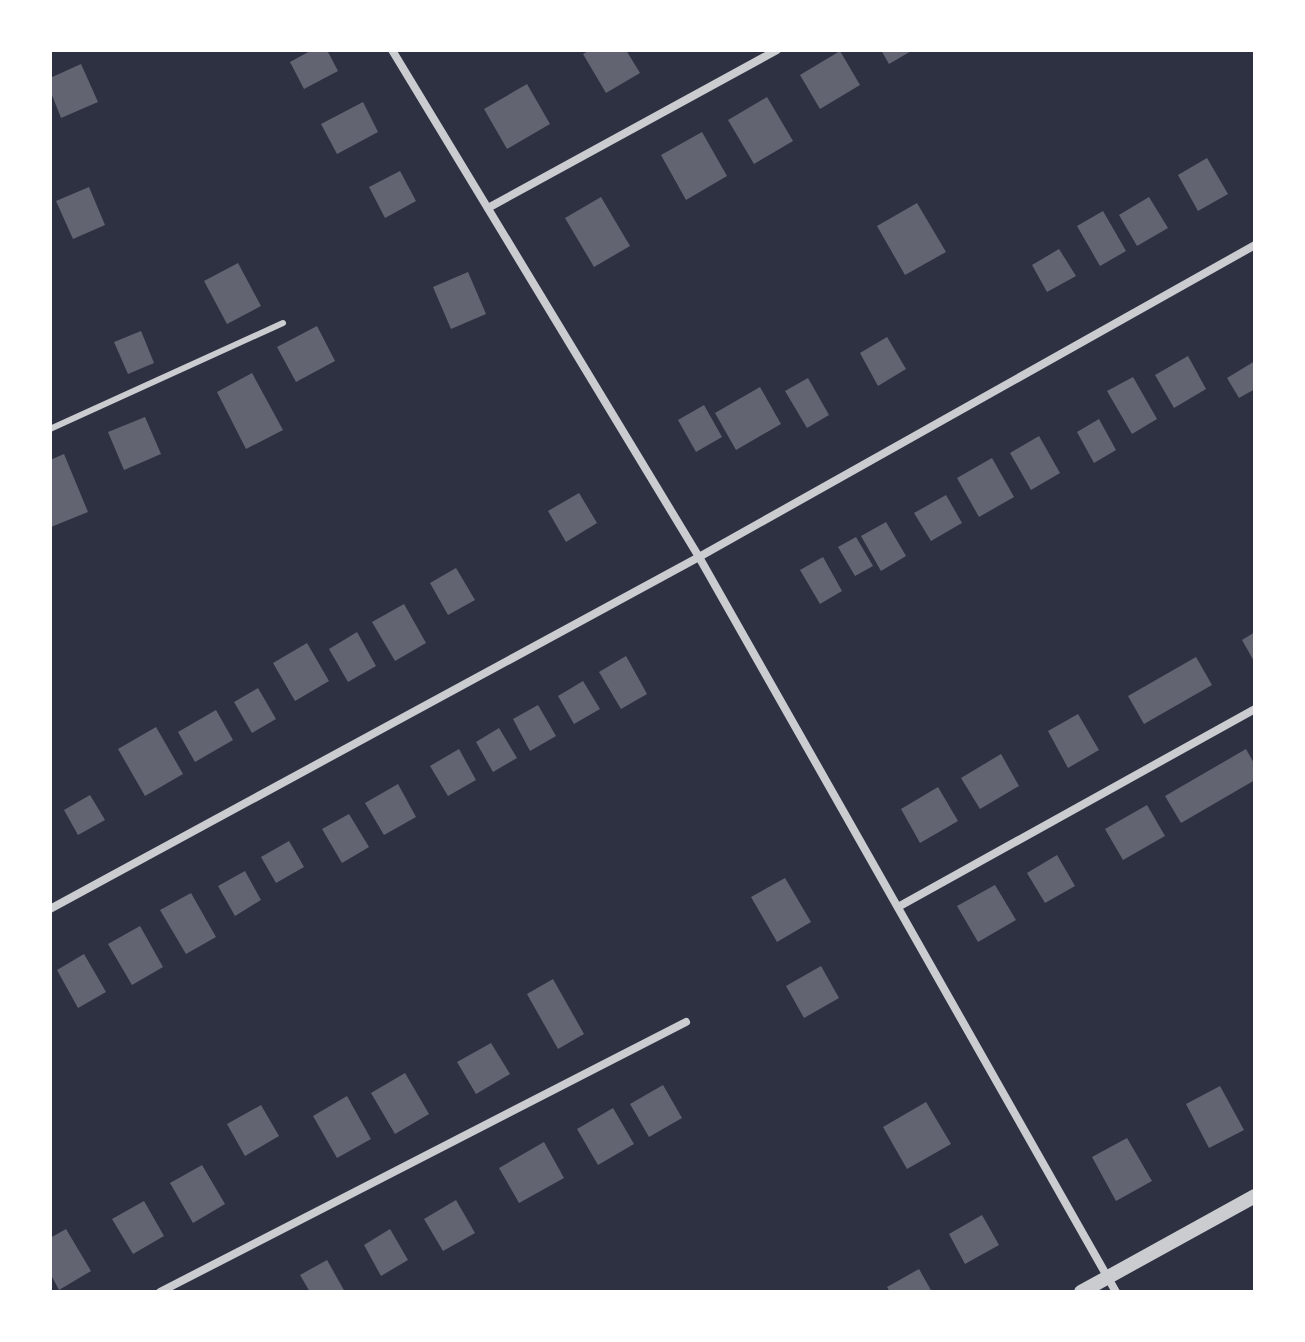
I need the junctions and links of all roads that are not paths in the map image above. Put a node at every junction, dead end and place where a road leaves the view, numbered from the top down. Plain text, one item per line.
1 (392, 50) edge
2 (777, 50) edge
3 (488, 208) junction
4 (1255, 245) edge
5 (283, 323) dead end
6 (50, 429) edge
7 (699, 557) junction
8 (1255, 709) edge
9 (898, 907) junction
10 (50, 909) edge
11 (686, 1022) dead end
12 (1255, 1196) edge
13 (1108, 1277) junction
14 (160, 1292) edge
15 (1081, 1292) edge
16 (1116, 1292) edge

1 - 3 street
2 - 3 street
3 - 7 street
4 - 7 street
5 - 6 lane
7 - 9 street
7 - 10 street
8 - 9 street
9 - 13 street
11 - 14 street
12 - 13 street
13 - 15 street
13 - 16 street

